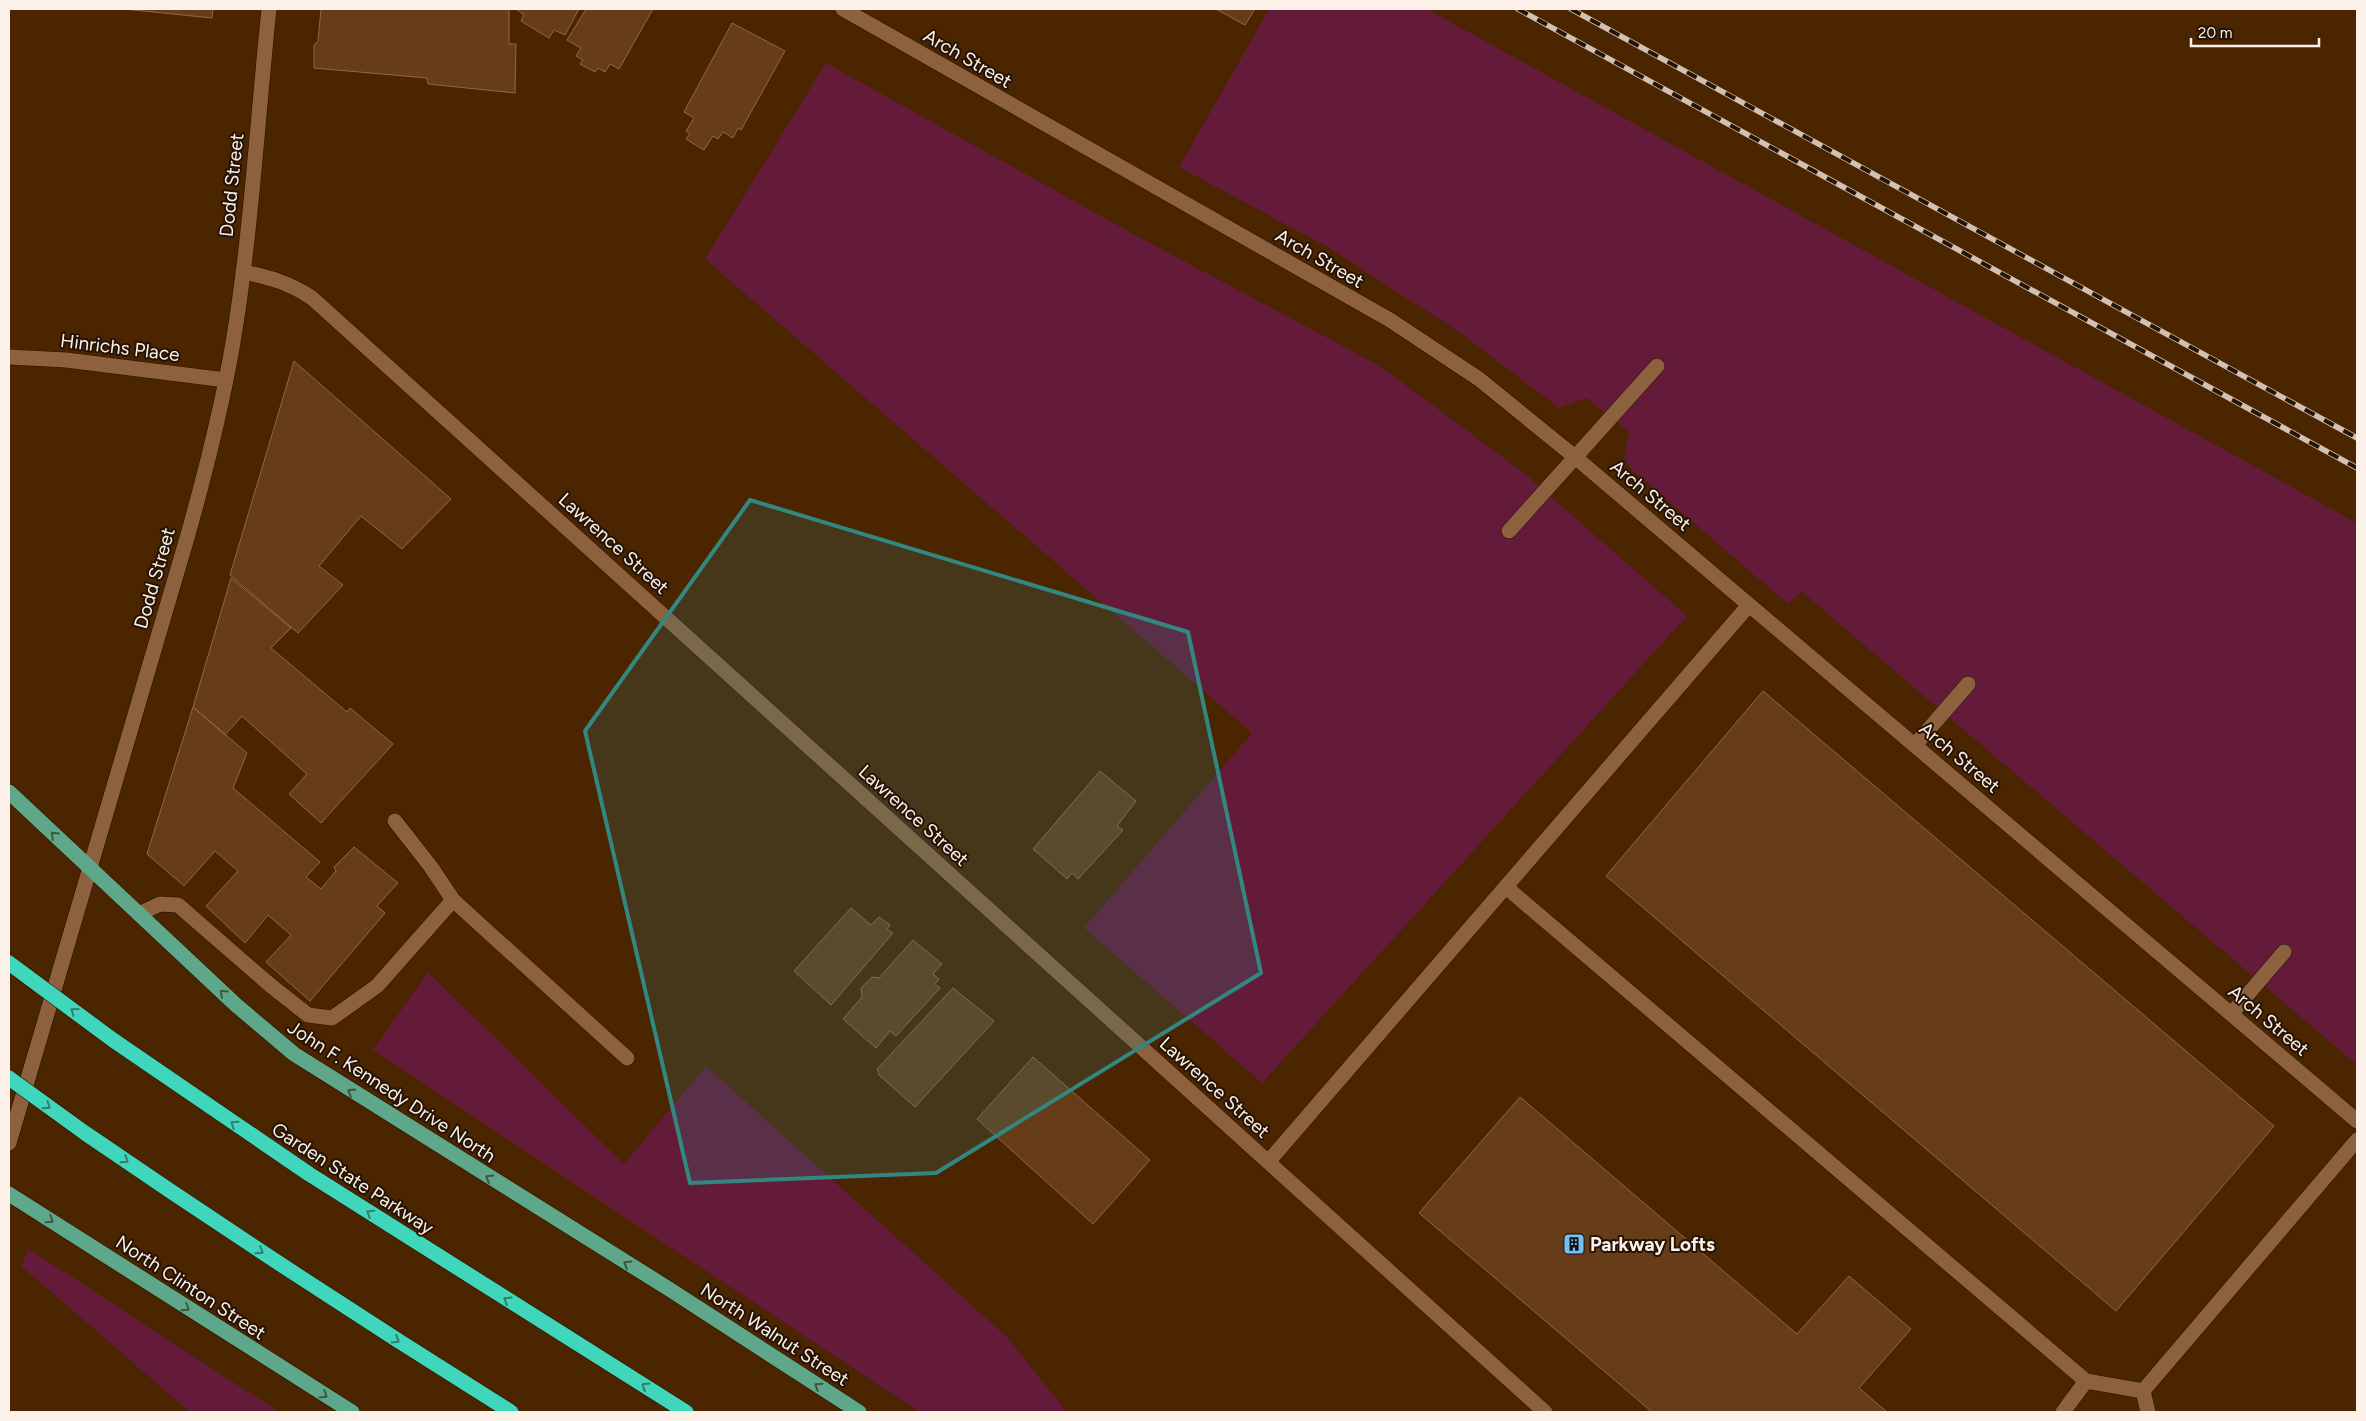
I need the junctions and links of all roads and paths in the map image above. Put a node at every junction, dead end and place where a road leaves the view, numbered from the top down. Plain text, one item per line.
1 (269, 9) edge
2 (843, 9) edge
3 (243, 272) junction
4 (9, 357) edge
5 (1657, 366) dead end
6 (226, 380) junction
7 (1576, 457) junction
8 (1509, 531) dead end
9 (1749, 604) junction
10 (1968, 684) dead end
11 (1915, 745) junction
12 (9, 792) edge
13 (395, 821) dead end
14 (90, 868) junction
15 (1506, 887) junction
16 (452, 900) junction
17 (139, 914) junction
18 (2284, 952) dead end
19 (9, 963) edge
20 (2232, 1014) junction
21 (627, 1058) dead end
22 (9, 1078) edge
23 (2357, 1121) edge
24 (2357, 1140) edge
25 (9, 1143) edge
26 (1268, 1162) junction
27 (9, 1194) edge
28 (669, 1289) joint
29 (2086, 1381) junction
30 (2143, 1391) junction
31 (352, 1412) edge
32 (511, 1412) edge
33 (686, 1412) edge
34 (859, 1412) edge
35 (1545, 1412) edge
36 (2063, 1412) edge
37 (2148, 1412) edge

1 - 3 street, Dodd Street
2 - 7 street, Arch Street
3 - 6 street, Dodd Street
3 - 26 street, Lawrence Street
4 - 6 street, Hinrichs Place
5 - 7 street
6 - 14 street, Dodd Street
7 - 8 street
7 - 9 street, Arch Street
9 - 11 street, Arch Street
9 - 15 street
10 - 11 street
11 - 20 street, Arch Street
14 -> 12 main road, John F. Kennedy Drive North
13 - 16 street
14 - 17 main road, John F. Kennedy Drive North
14 - 25 street, Dodd Street
15 - 26 street
15 - 29 street
16 - 17 street
16 - 21 street
28 -> 17 main road, John F. Kennedy Drive North
18 - 20 street
33 -> 19 highway, Garden State Parkway, bridge
20 - 23 street, Arch Street
22 -> 32 highway, bridge
24 - 30 street
26 - 35 street, Lawrence Street
27 -> 31 main road, North Clinton Street
34 -> 28 main road, North Walnut Street
29 - 30 street
29 - 36 street
30 - 37 street

